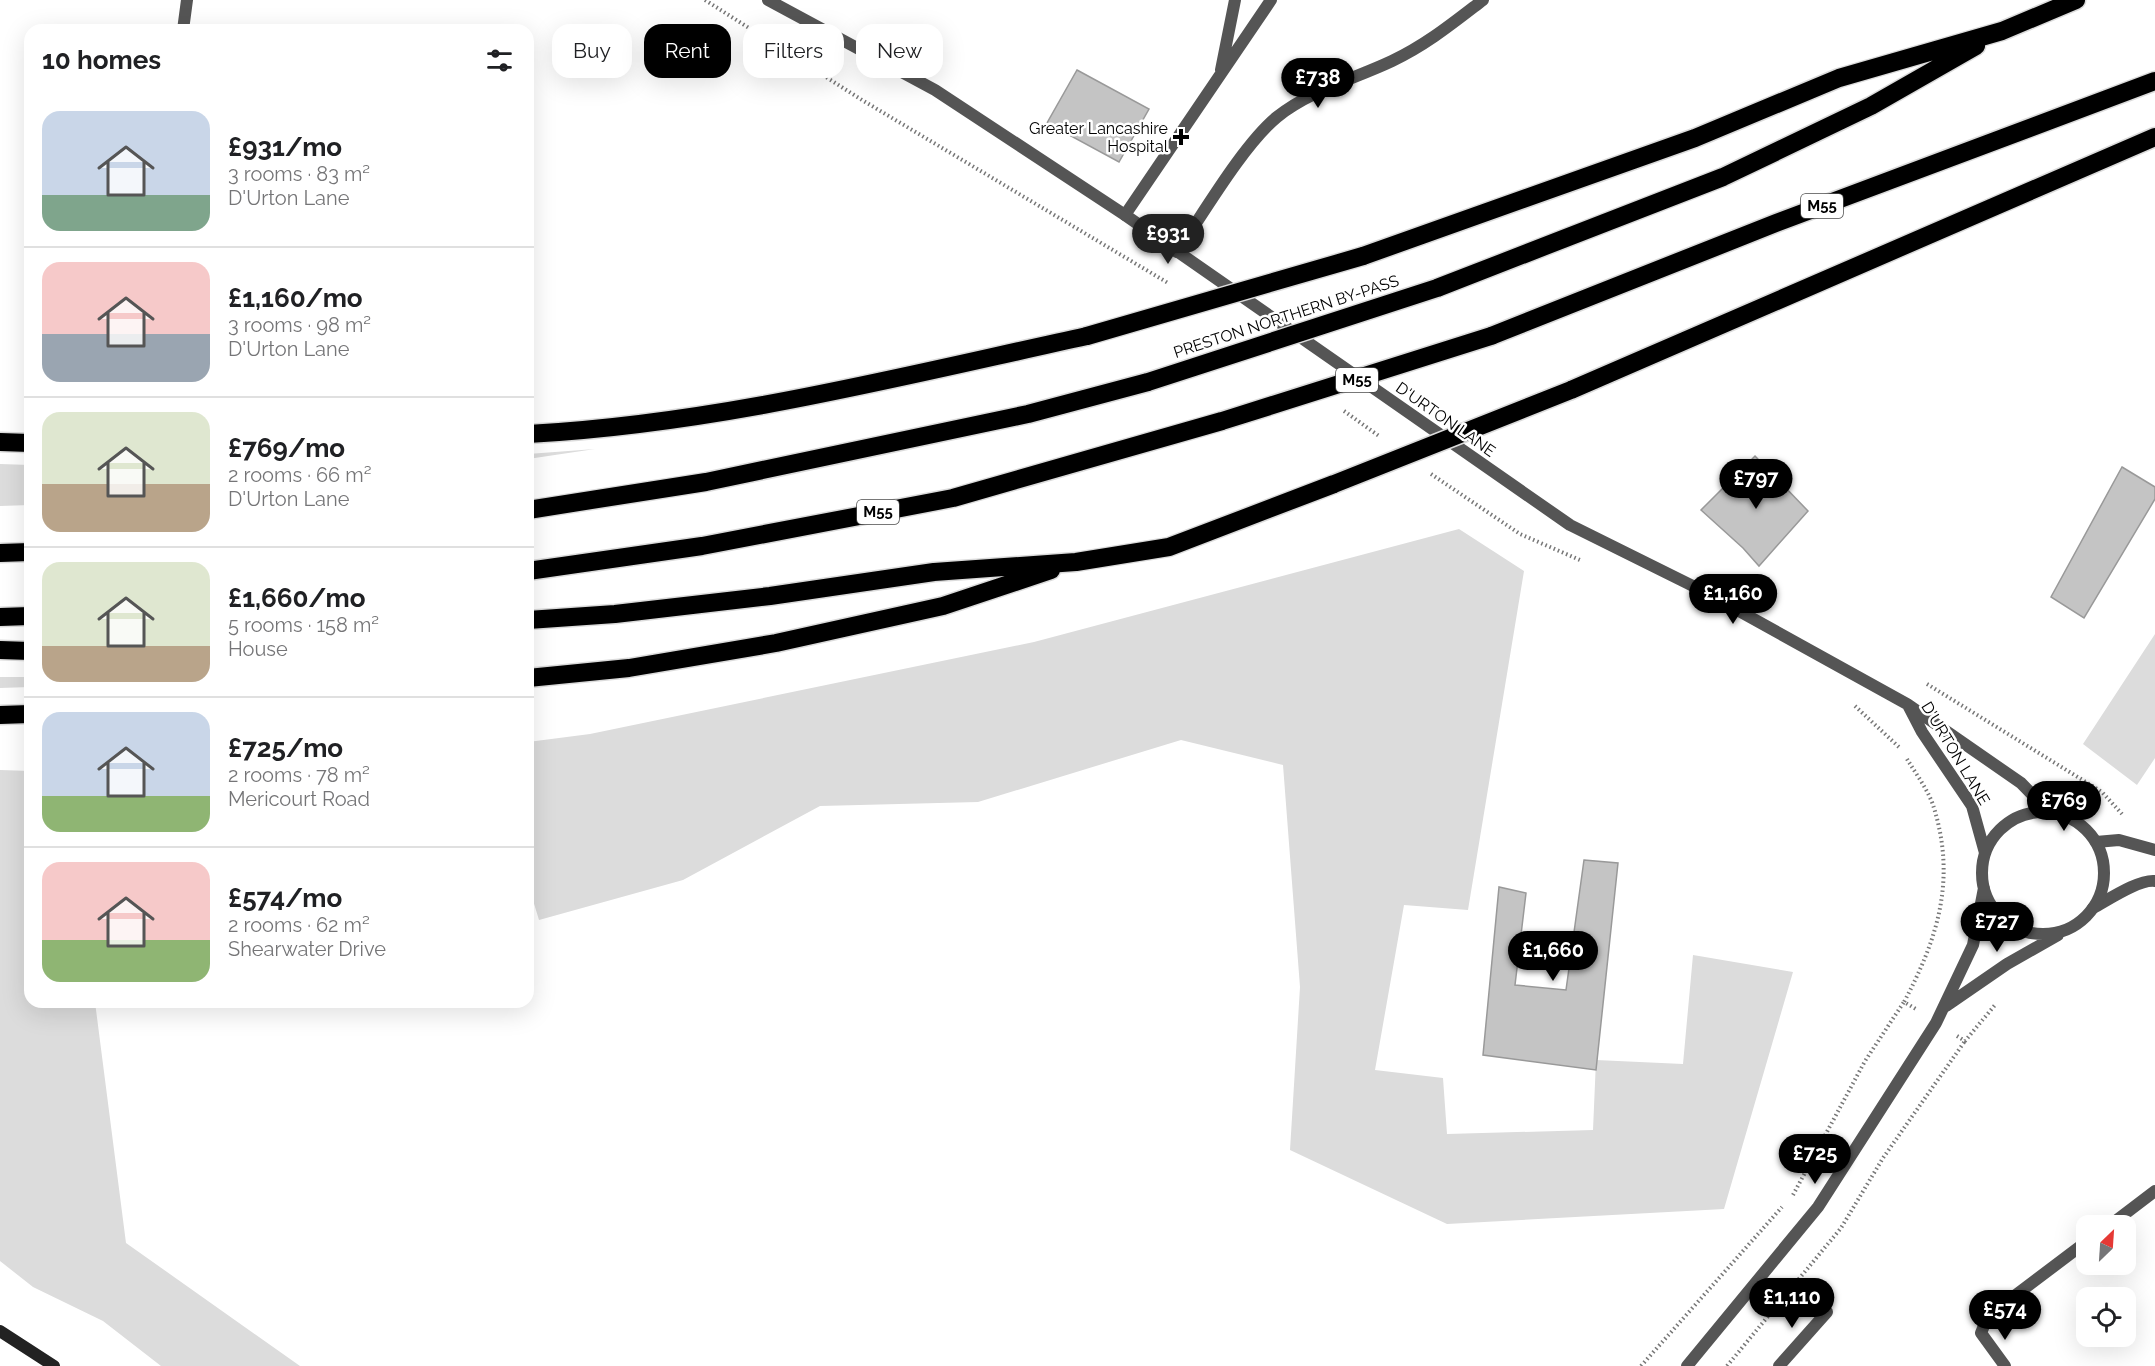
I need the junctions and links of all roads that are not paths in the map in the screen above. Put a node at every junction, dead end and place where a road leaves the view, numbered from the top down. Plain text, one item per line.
1 (187, 0) edge
2 (768, 0) edge
3 (1235, 0) edge
4 (1271, 0) edge
5 (1483, 0) edge
6 (2076, 0) edge
7 (184, 24) edge
8 (2002, 31) junction
9 (1219, 77) junction
10 (2155, 81) edge
11 (2155, 138) edge
12 (1125, 215) junction
13 (1176, 252) junction
14 (534, 434) edge
15 (0, 442) edge
16 (24, 443) edge
17 (534, 509) edge
18 (24, 552) edge
19 (0, 553) edge
20 (1076, 562) junction
21 (534, 570) edge
22 (24, 616) edge
23 (0, 617) edge
24 (534, 621) edge
25 (0, 650) edge
26 (24, 651) edge
27 (534, 677) edge
28 (1907, 704) junction
29 (24, 714) edge
30 (0, 715) edge
31 (2049, 812) junction
32 (2096, 842) junction
33 (2154, 849) edge
34 (1985, 853) junction
35 (2155, 881) edge
36 (1984, 888) junction
37 (2094, 908) junction
38 (2066, 929) junction
39 (1946, 1006) junction
40 (2155, 1191) edge
41 (2123, 1215) edge
42 (2076, 1250) edge
43 (1827, 1312) dead end
44 (0, 1331) edge
45 (54, 1366) edge
46 (1687, 1366) edge
47 (1779, 1366) edge
48 (2005, 1366) edge

1 - 7 street
2 - 12 street, D'URTON LANE
3 - 9 street
4 - 9 street
5 - 13 street
6 - 8 highway
8 - 14 highway, bridge
8 - 17 highway, PRESTON NORTHERN BY-PASS, bridge
9 - 12 street
10 - 21 highway, M55, bridge
11 - 20 highway, bridge
12 - 13 street, D'URTON LANE
13 - 28 street, D'URTON LANE
15 - 16 highway
18 - 19 highway
20 - 24 highway
20 - 27 highway
22 - 23 highway
25 - 26 highway
28 - 31 street, D'URTON LANE
28 - 34 street, D'URTON LANE
29 - 30 highway
31 - 32 street
31 - 34 street
32 - 33 street
32 - 37 street
34 - 36 street
35 - 37 street
36 - 38 street
36 - 39 street
37 - 38 street
38 - 39 street
39 - 46 street
40 - 41 street
42 - 48 street
43 - 47 street
44 - 45 main road

